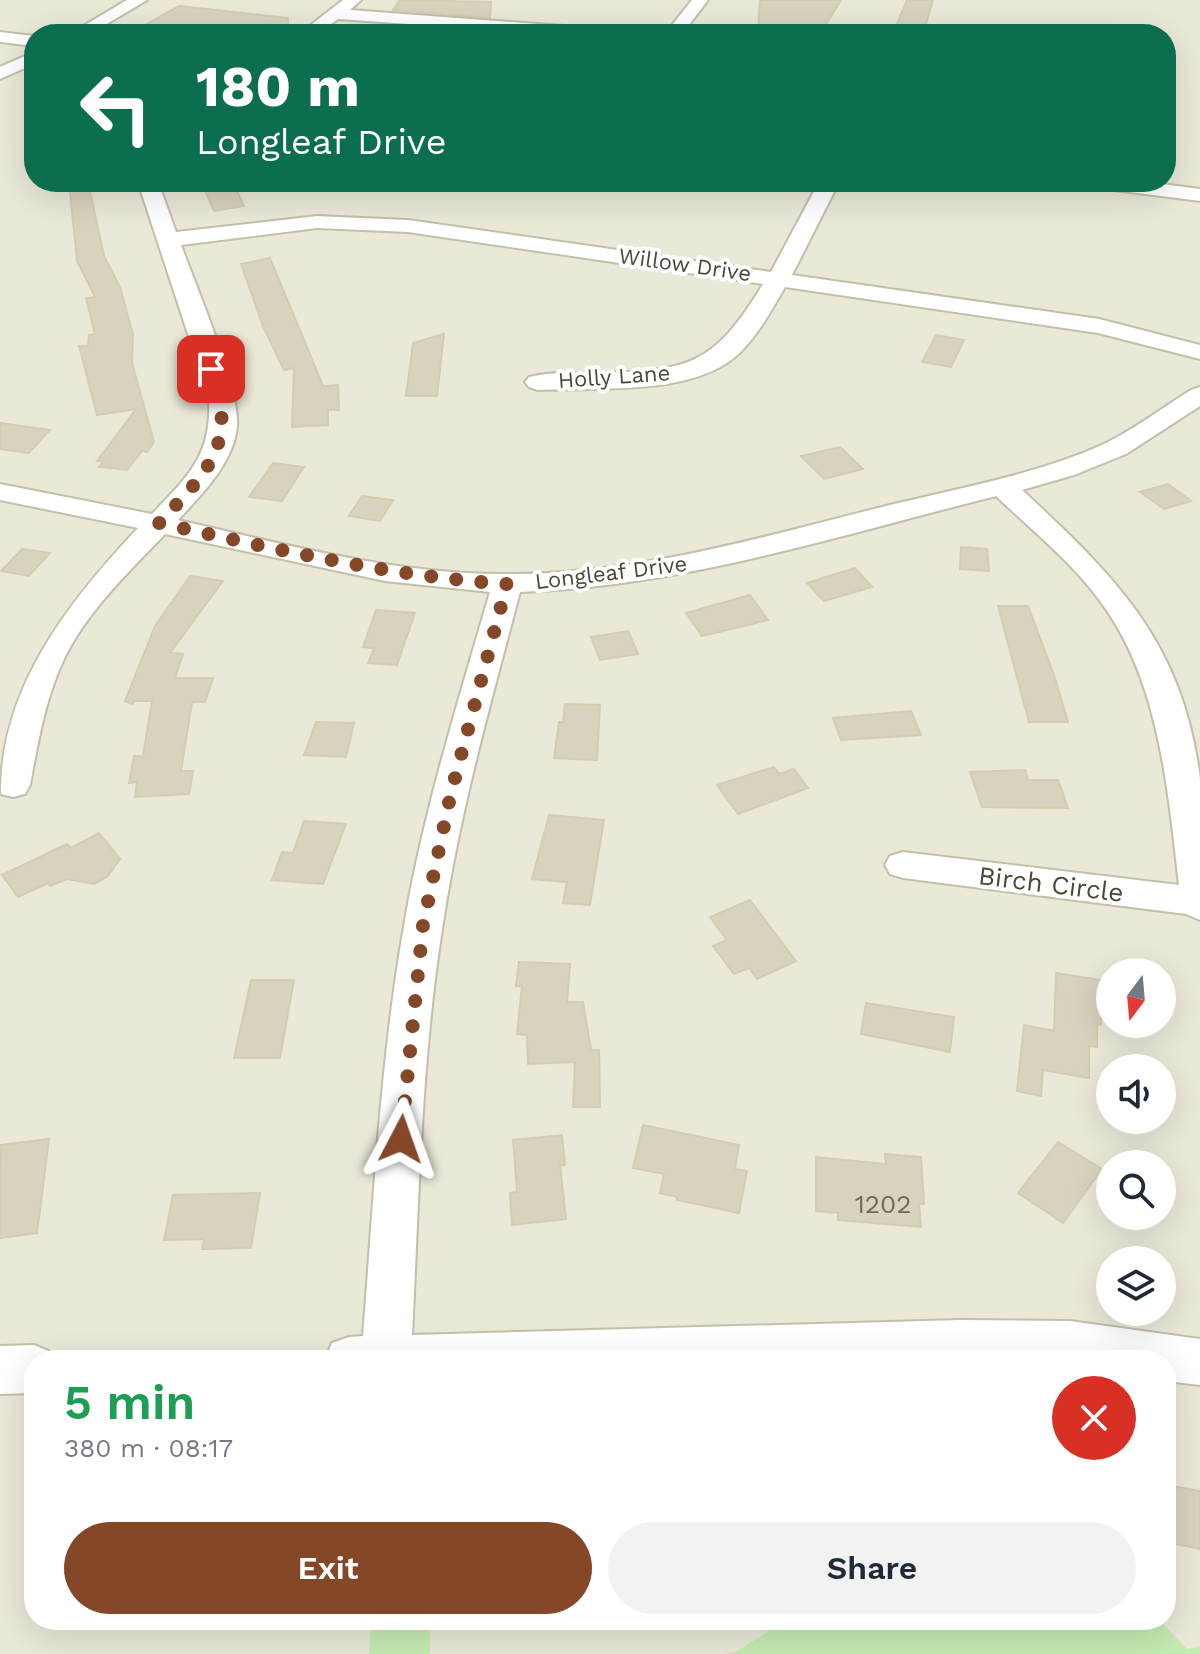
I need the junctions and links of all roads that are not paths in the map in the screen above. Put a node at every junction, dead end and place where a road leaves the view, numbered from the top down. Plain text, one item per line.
1 (139, 0) edge
2 (353, 0) edge
3 (700, 0) edge
4 (335, 14) junction
5 (96, 24) edge
6 (321, 24) edge
7 (500, 24) edge
8 (681, 24) edge
9 (0, 37) edge
10 (24, 40) edge
11 (24, 62) edge
12 (0, 74) edge
13 (151, 192) edge
14 (824, 192) edge
15 (1176, 192) edge
16 (1200, 195) edge
17 (166, 240) junction
18 (777, 277) junction
19 (1200, 352) edge
20 (538, 382) dead end
21 (1200, 395) edge
22 (1000, 485) junction
23 (0, 492) edge
24 (159, 523) junction
25 (507, 584) junction
26 (13, 785) dead end
27 (903, 865) dead end
28 (1200, 904) edge
29 (387, 1350) edge
30 (709, 1350) edge
31 (1113, 1350) edge
32 (1176, 1359) edge
33 (1200, 1362) edge
34 (24, 1369) edge
35 (0, 1370) edge

1 - 5 street
2 - 4 street
3 - 8 street
4 - 6 street
4 - 7 street
9 - 10 street
11 - 12 street
13 - 17 street
14 - 18 street, Holly Lane
15 - 16 street
17 - 18 street, Willow Drive
17 - 24 street
18 - 19 street, Willow Drive
18 - 20 street, Holly Lane
21 - 22 street, Longleaf Drive
22 - 25 street, Longleaf Drive
22 - 28 street
23 - 24 street, Longleaf Drive
24 - 25 street, Longleaf Drive
24 - 26 street
25 - 29 street
27 - 28 street, Birch Circle
30 - 31 street
32 - 33 street
34 - 35 street

